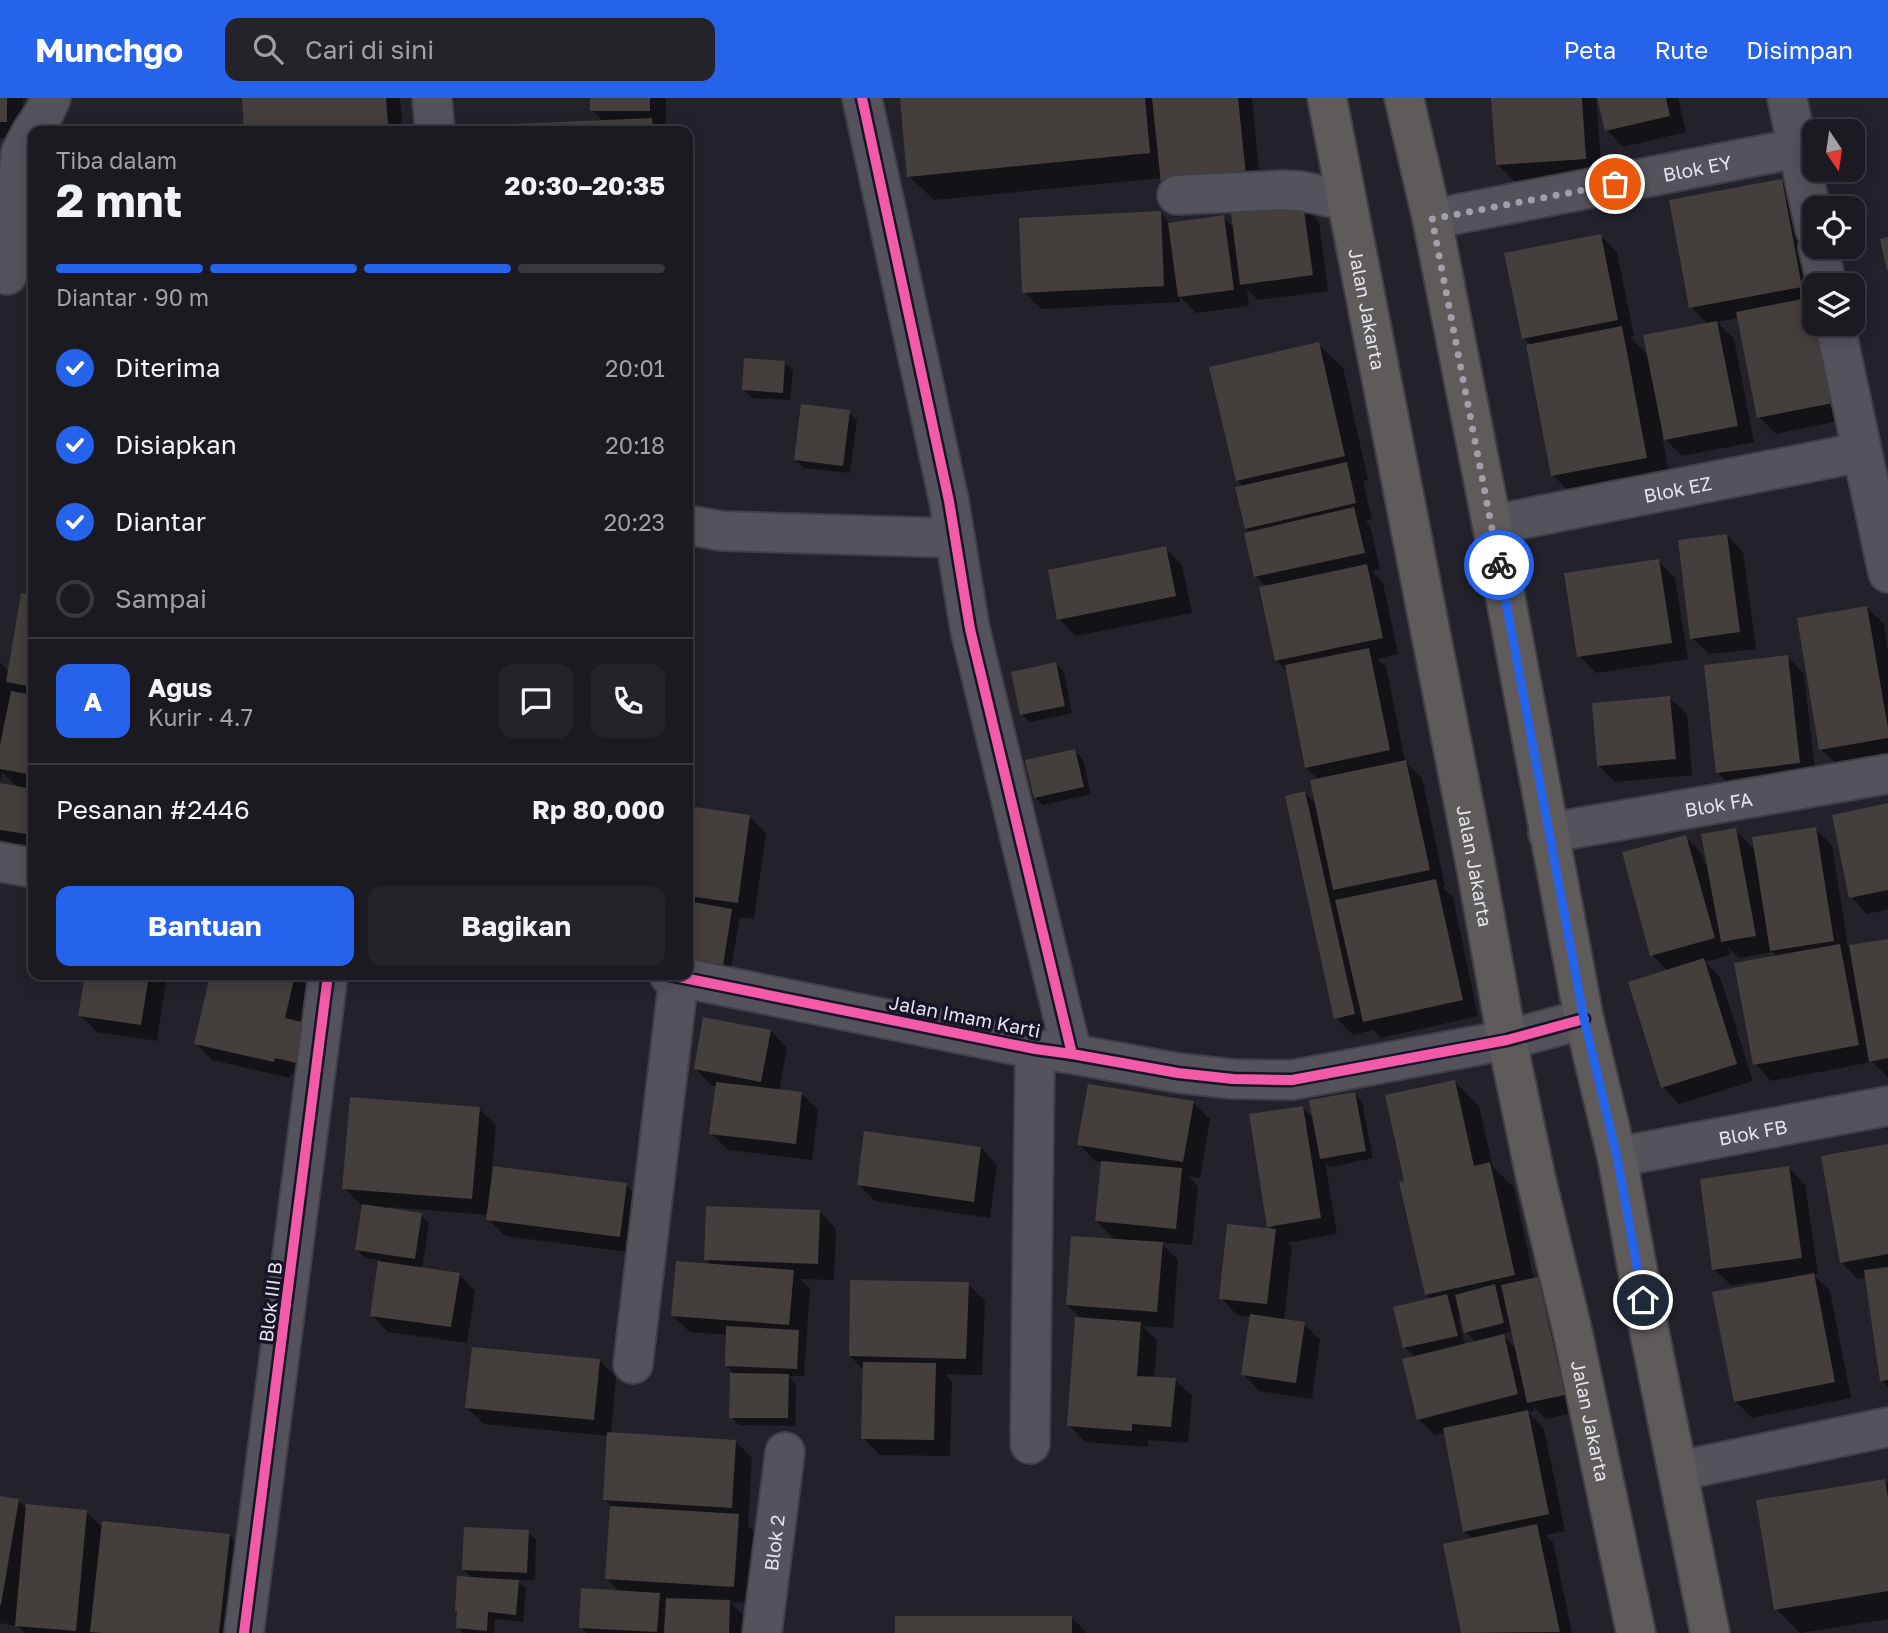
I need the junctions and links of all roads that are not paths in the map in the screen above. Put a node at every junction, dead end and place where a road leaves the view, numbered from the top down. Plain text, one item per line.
1 (51, 98) edge
2 (432, 98) edge
3 (862, 98) edge
4 (1327, 98) edge
5 (1404, 98) edge
6 (1787, 98) edge
7 (36, 126) edge
8 (435, 126) edge
9 (28, 139) edge
10 (1798, 148) junction
11 (1177, 195) dead end
12 (1808, 196) edge
13 (1347, 201) junction
14 (1432, 219) junction
15 (7, 275) dead end
16 (1838, 336) edge
17 (1862, 452) junction
18 (693, 525) edge
19 (1492, 525) junction
20 (955, 538) junction
21 (1888, 573) edge
22 (1888, 774) edge
23 (1548, 833) junction
24 (0, 862) edge
25 (28, 867) edge
26 (327, 980) edge
27 (674, 980) edge
28 (693, 980) edge
29 (1584, 1019) junction
30 (1507, 1040) junction
31 (1035, 1049) junction
32 (1072, 1054) junction
33 (1888, 1106) edge
34 (1617, 1157) junction
35 (633, 1364) dead end
36 (1888, 1427) edge
37 (1030, 1444) dead end
38 (785, 1452) dead end
39 (1678, 1471) junction
40 (244, 1633) edge
41 (762, 1633) edge
42 (1636, 1633) edge
43 (1710, 1633) edge

1 - 7 street
2 - 8 street
3 - 20 street
4 - 13 main road, Jalan Jakarta
5 - 14 main road
6 - 10 street
9 - 15 street
10 - 12 street
10 - 14 street, Blok EY
11 - 13 street
13 - 30 main road, Jalan Jakarta
14 - 19 main road
16 - 17 street
17 - 19 street, Blok EZ
17 - 21 street
18 - 20 street
19 - 23 main road
20 - 32 street
22 - 23 street, Blok FA
23 - 29 main road
24 - 25 street
26 - 40 street, Blok III B
27 - 35 street
28 - 31 street, Jalan Imam Karti
29 - 30 street, Jalan Imam Karti
29 - 34 main road
30 - 32 street, Jalan Imam Karti
30 - 42 main road, Jalan Jakarta
31 - 32 street, Jalan Imam Karti
31 - 37 street
33 - 34 street, Blok FB
34 - 39 main road
36 - 39 street
38 - 41 street, Blok 2
39 - 43 main road

